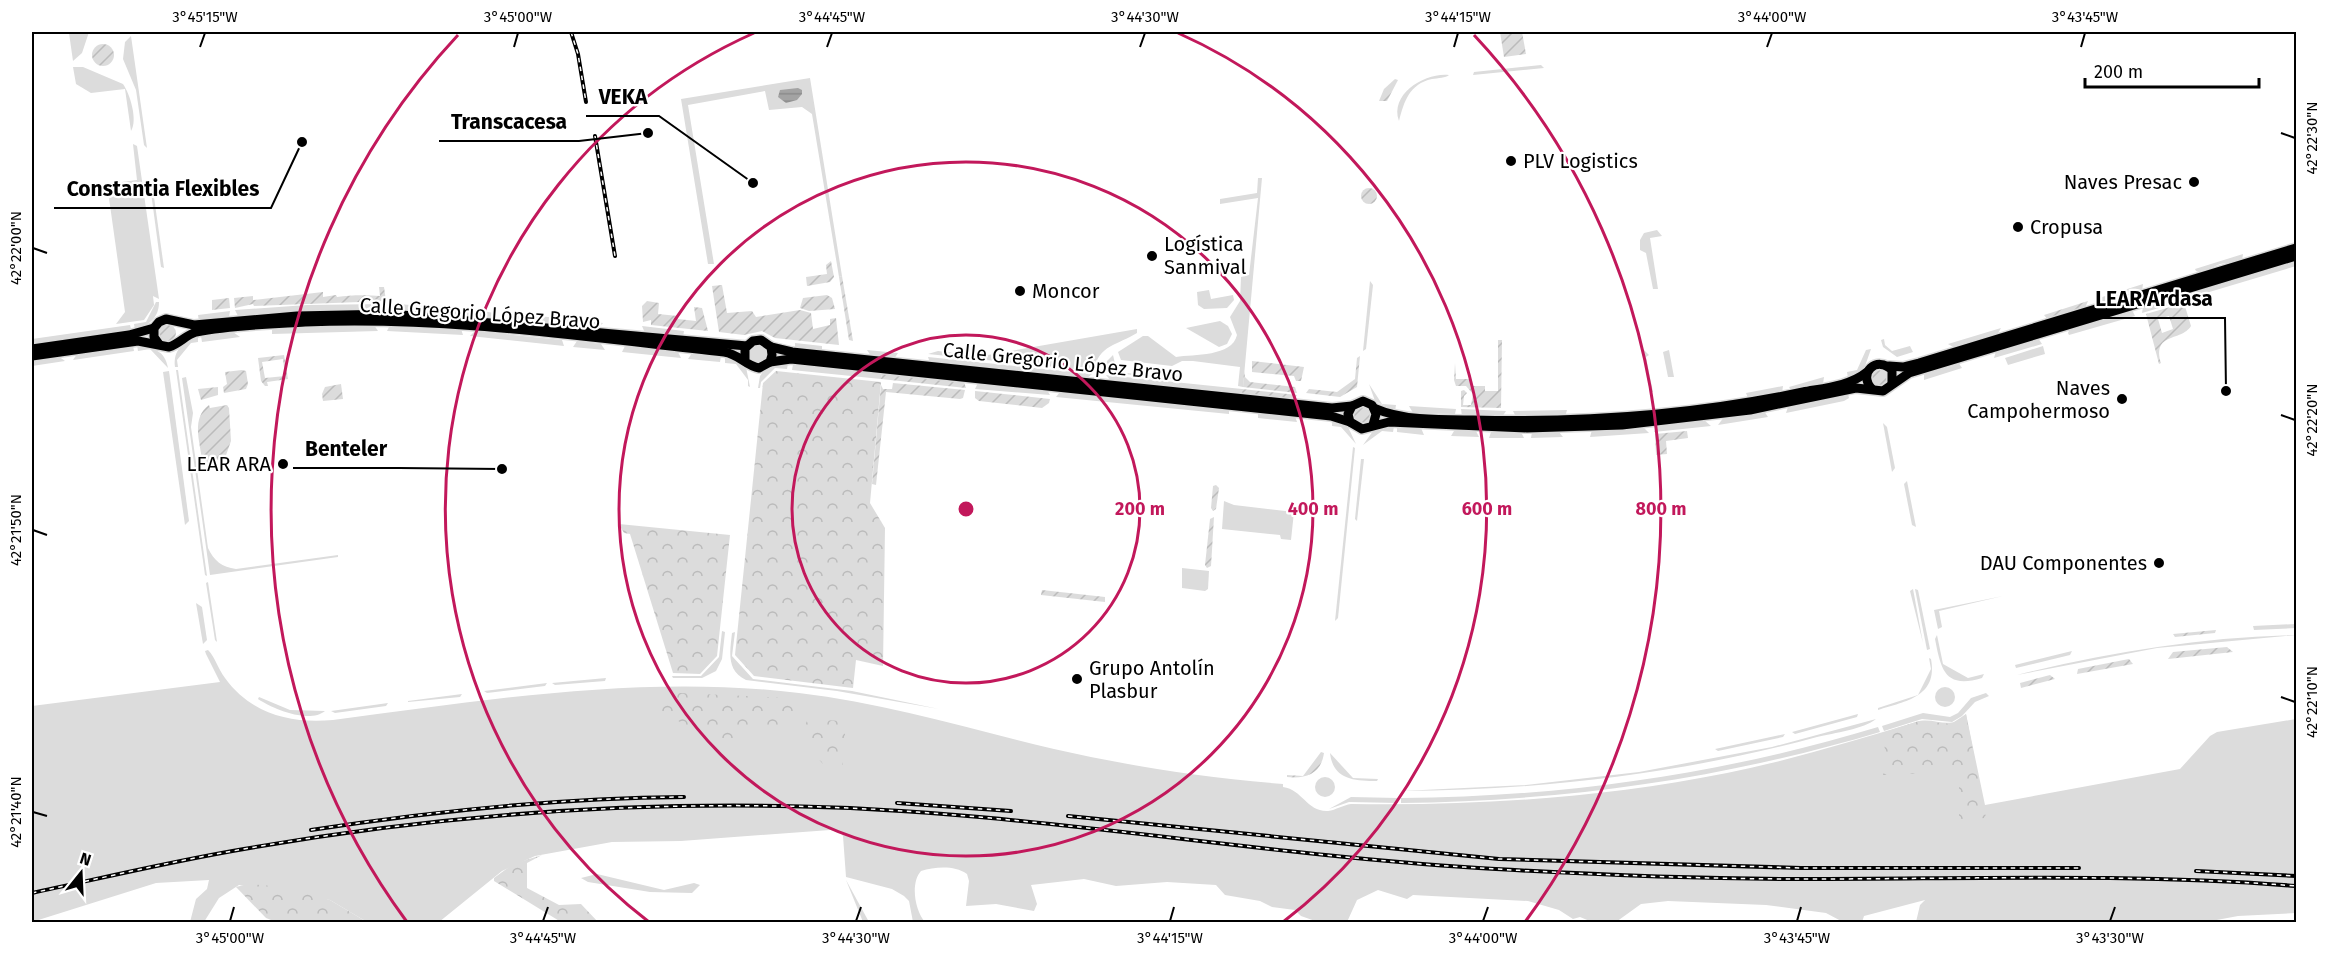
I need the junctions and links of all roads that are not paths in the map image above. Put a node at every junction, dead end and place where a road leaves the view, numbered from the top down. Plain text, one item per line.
1 (2296, 248) edge
2 (2296, 255) edge
3 (176, 322) junction
4 (154, 328) junction
5 (178, 342) junction
6 (159, 344) junction
7 (747, 346) junction
8 (771, 347) junction
9 (32, 349) edge
10 (32, 356) edge
11 (745, 360) junction
12 (770, 362) junction
13 (1889, 366) junction
14 (1867, 372) junction
15 (1892, 384) junction
16 (1872, 389) junction
17 (1352, 406) junction
18 (1374, 408) junction
19 (1350, 422) junction
20 (1373, 425) junction

1 - 13 main road
2 - 15 main road
3 - 4 main road
3 - 5 main road
3 - 7 main road, Calle Gregorio López Bravo
4 - 6 main road
4 - 9 main road
5 - 6 main road
5 - 11 main road, Calle Gregorio López Bravo
6 - 10 main road
7 - 8 main road
7 - 11 main road
8 - 12 main road
8 - 17 main road, Calle Gregorio López Bravo
11 - 12 main road
12 - 19 main road, Calle Gregorio López Bravo
13 - 14 main road
13 - 15 main road
14 - 16 main road
14 - 18 main road
15 - 16 main road
16 - 20 main road
17 - 18 main road
17 - 19 main road
18 - 20 main road
19 - 20 main road

